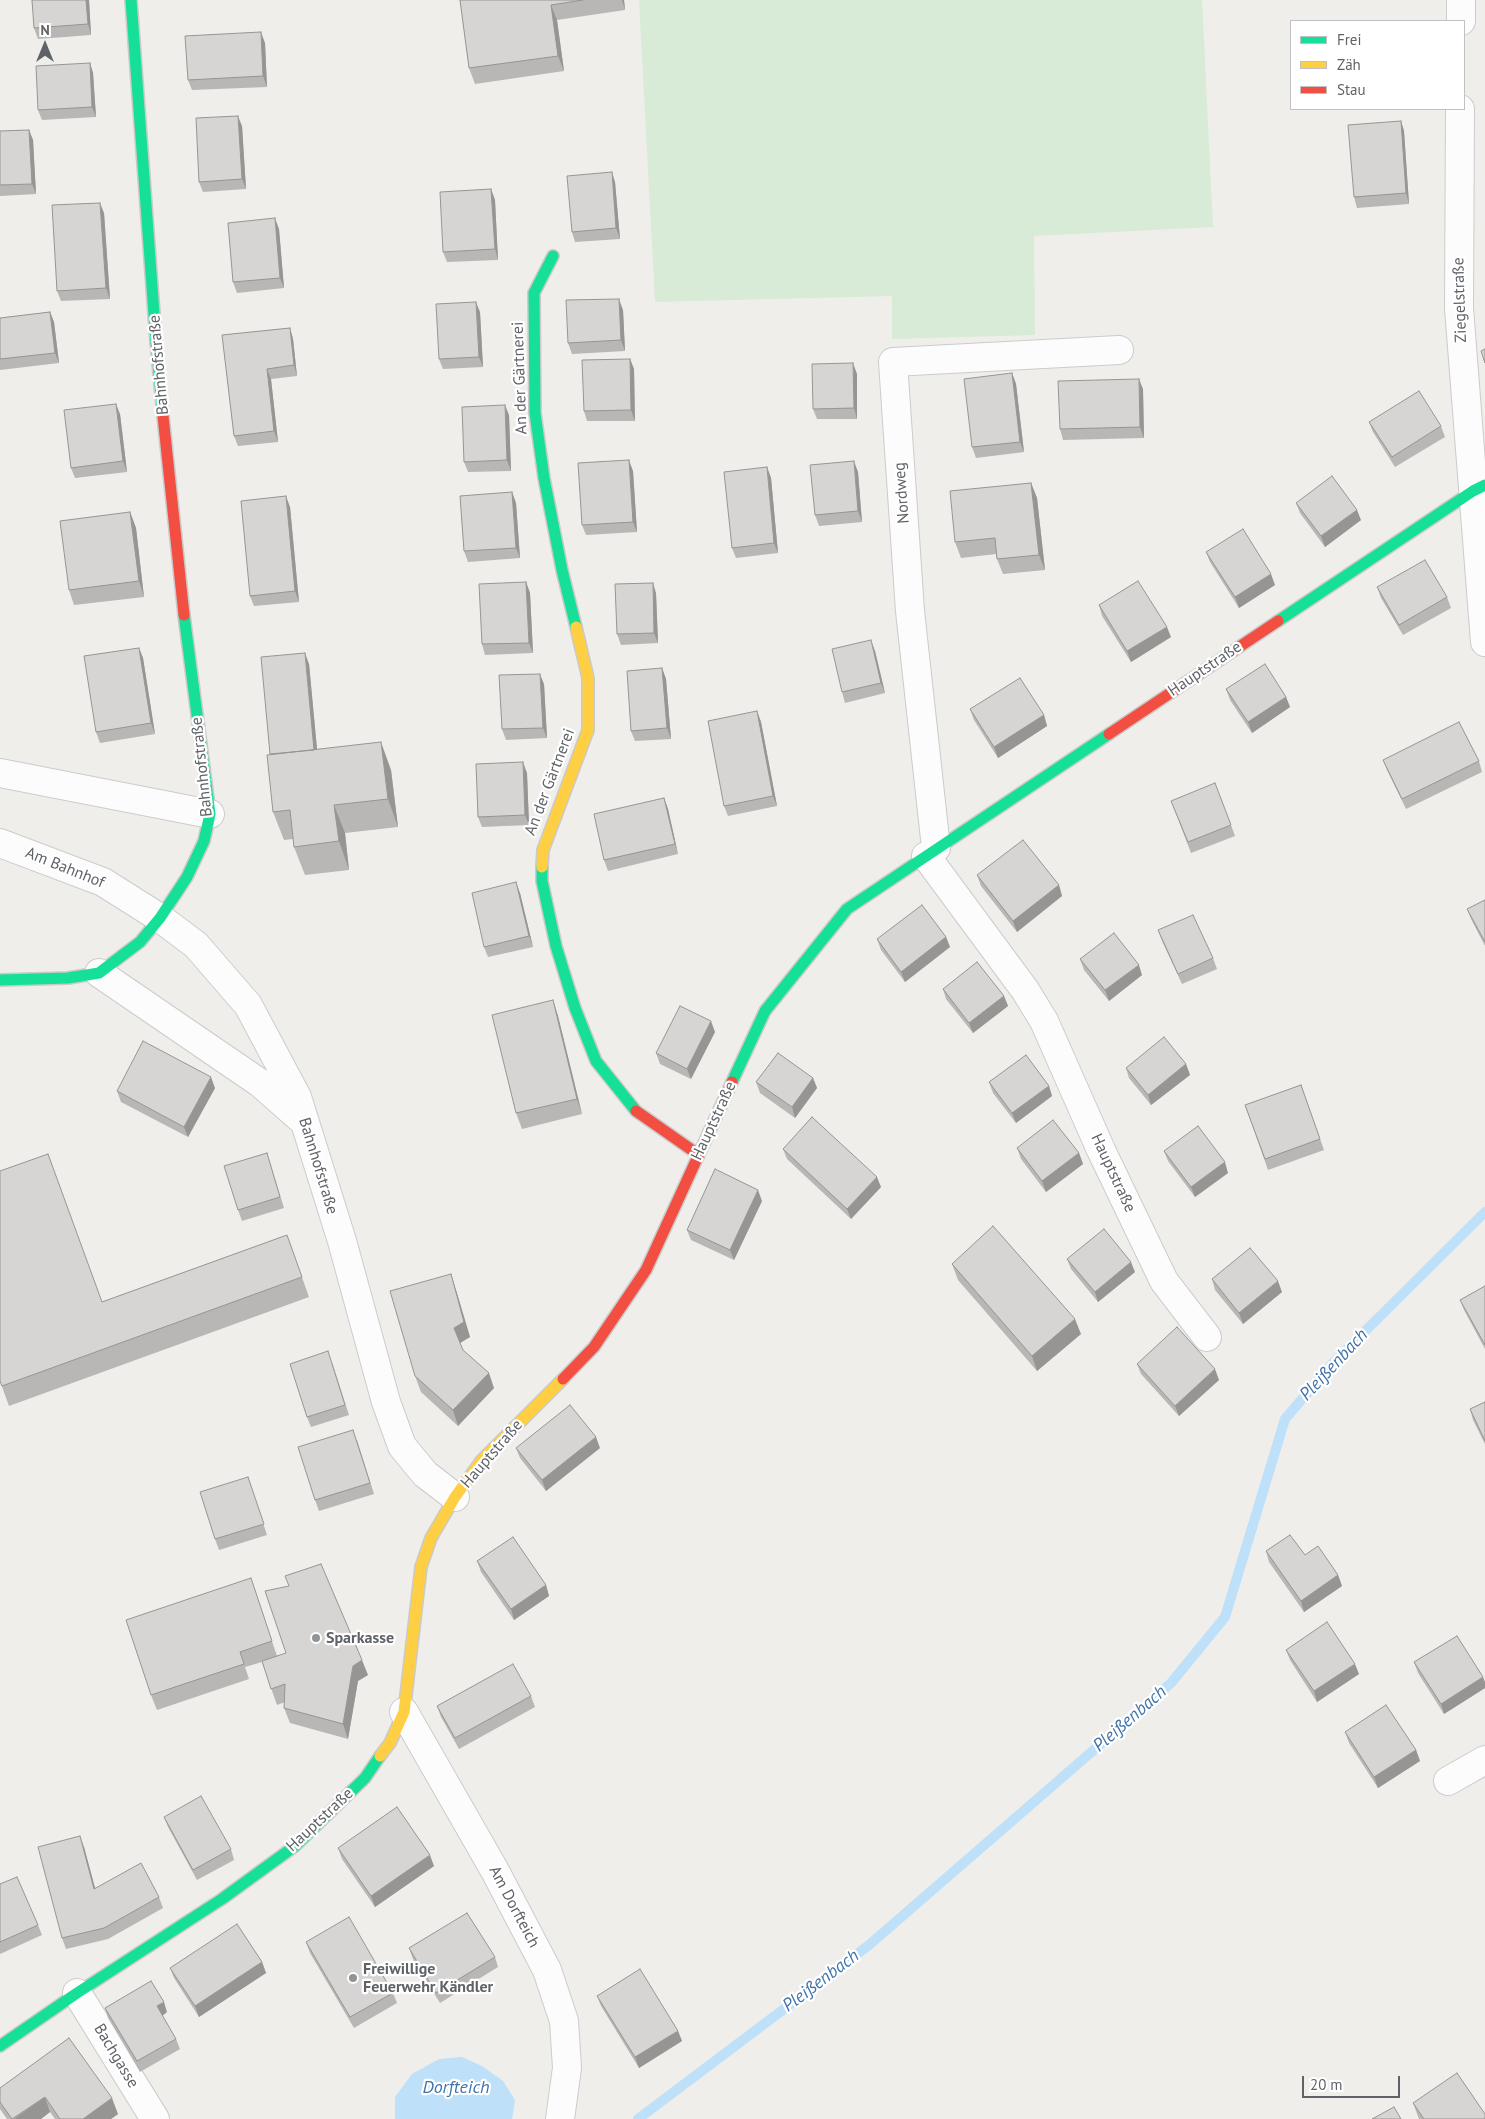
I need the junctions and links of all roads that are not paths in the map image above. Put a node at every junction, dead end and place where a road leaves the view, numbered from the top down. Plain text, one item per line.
1 (131, 0) edge
2 (1461, 0) edge
3 (1461, 20) edge
4 (1460, 110) edge
5 (554, 256) dead end
6 (1118, 350) dead end
7 (1479, 488) edge
8 (1485, 642) edge
9 (0, 773) edge
10 (210, 814) junction
11 (0, 842) edge
12 (931, 852) junction
13 (160, 918) junction
14 (99, 973) junction
15 (0, 980) edge
16 (305, 1122) junction
17 (699, 1155) junction
18 (1206, 1337) dead end
19 (454, 1497) junction
20 (404, 1712) junction
21 (1485, 1760) edge
22 (1448, 1781) dead end
23 (77, 1993) junction
24 (0, 2046) edge
25 (155, 2119) edge
26 (560, 2119) edge

1 - 10 street, Bahnhofstraße
2 - 3 street
4 - 7 street, Ziegelstraße
5 - 17 street, An der Gärtnerei
6 - 12 street, Nordweg
7 - 8 street, Ziegelstraße
7 - 12 street, Hauptstraße
9 - 10 street
10 - 13 street, Bahnhofstraße
11 - 13 street, Am Bahnhof
12 - 17 street, Hauptstraße
12 - 18 street, Hauptstraße
13 - 14 street
13 - 16 street, Bahnhofstraße
14 - 15 street
14 - 16 street
16 - 19 street, Bahnhofstraße
17 - 19 street, Hauptstraße
19 - 20 street, Hauptstraße
20 - 23 street, Hauptstraße
20 - 26 street, Am Dorfteich
21 - 22 street
23 - 24 street, Hauptstraße
23 - 25 street, Bachgasse

